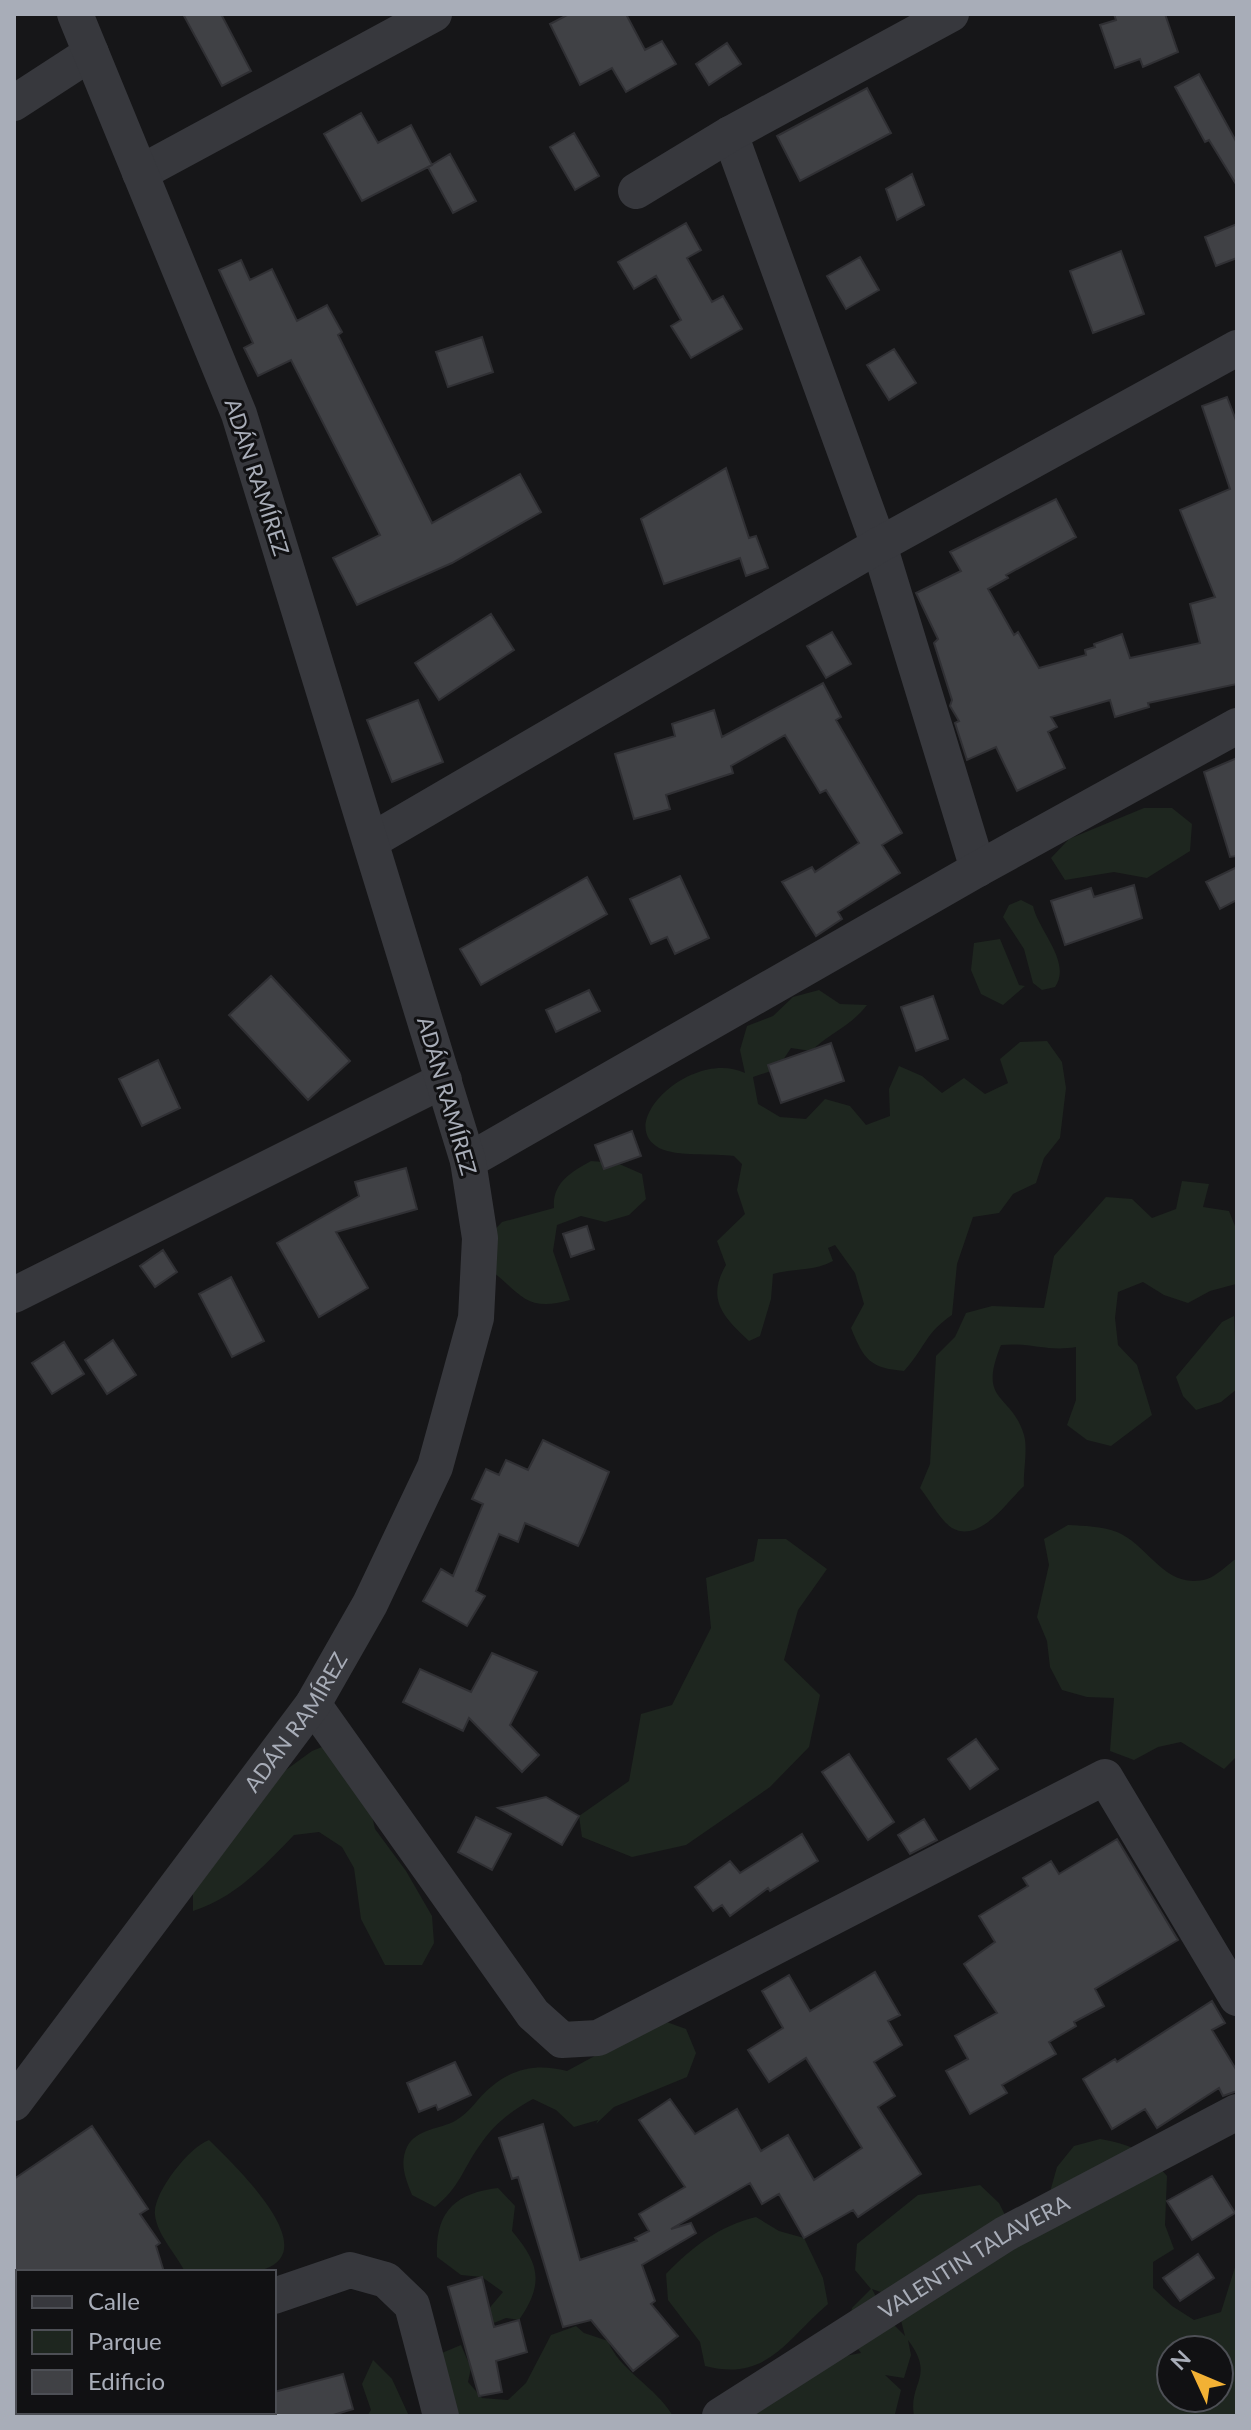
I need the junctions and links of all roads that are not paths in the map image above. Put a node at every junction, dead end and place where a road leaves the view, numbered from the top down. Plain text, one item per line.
1 (75, 14) edge
2 (434, 14) edge
3 (951, 14) edge
4 (91, 53) junction
5 (14, 103) edge
6 (730, 134) junction
7 (140, 173) junction
8 (636, 191) dead end
9 (1237, 348) edge
10 (879, 545) junction
11 (1237, 726) edge
12 (371, 841) junction
13 (978, 869) junction
14 (444, 1080) junction
15 (468, 1161) junction
16 (14, 1295) edge
17 (313, 1704) junction
18 (1237, 1998) edge
19 (14, 2103) edge
20 (1237, 2112) edge
21 (276, 2295) edge
22 (441, 2416) edge
23 (720, 2416) edge

1 - 4 street, ADÁN RAMÍREZ
2 - 7 street
3 - 6 street
4 - 5 street
4 - 7 street, ADÁN RAMÍREZ
6 - 8 street
6 - 10 street
7 - 12 street, ADÁN RAMÍREZ
9 - 10 street
10 - 12 street
10 - 13 street
11 - 13 street
12 - 14 street, ADÁN RAMÍREZ
13 - 15 street
14 - 15 street, ADÁN RAMÍREZ
14 - 16 street
15 - 17 street, ADÁN RAMÍREZ
17 - 18 street
17 - 19 street, ADÁN RAMÍREZ
20 - 23 street, VALENTIN TALAVERA
21 - 22 street

